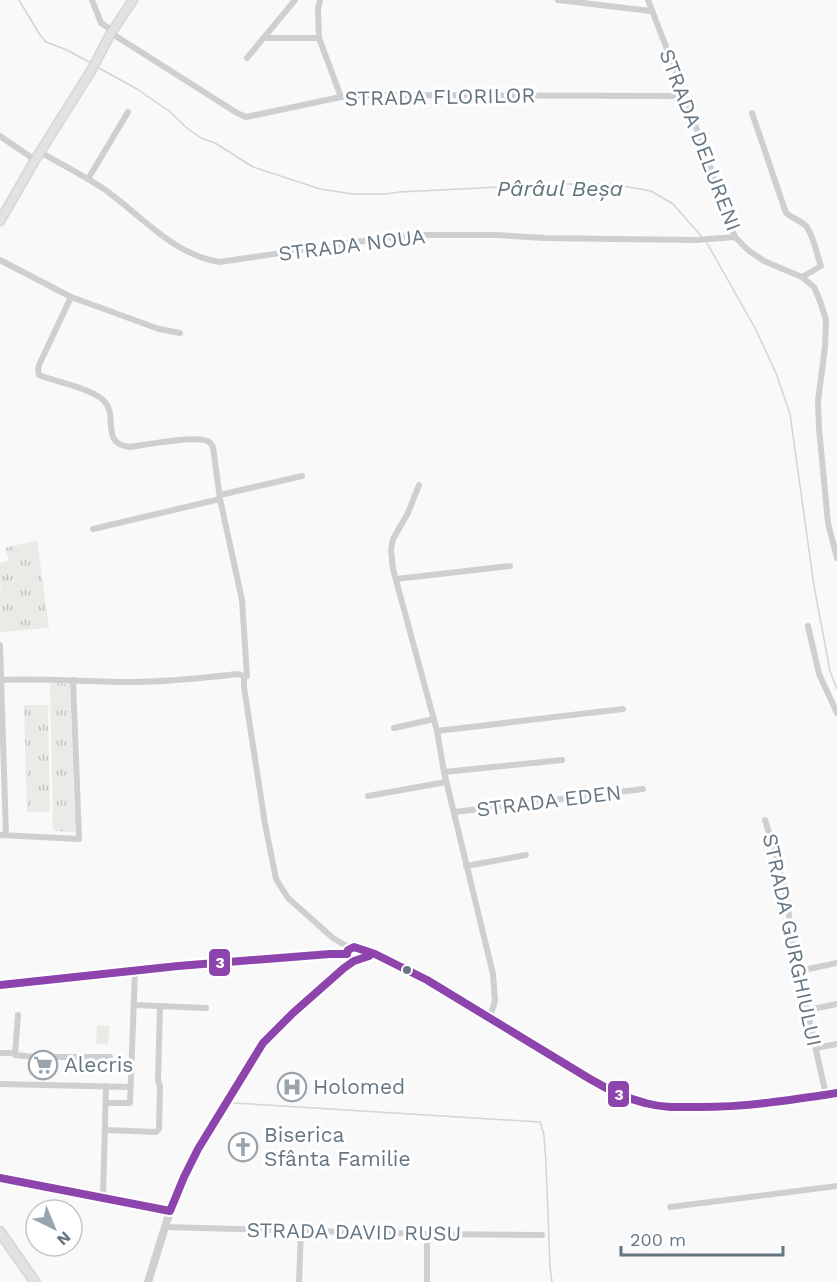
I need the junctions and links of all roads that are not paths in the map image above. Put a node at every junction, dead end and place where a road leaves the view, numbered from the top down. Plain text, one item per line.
1 (92, 0) edge
2 (134, 0) edge
3 (295, 0) edge
4 (320, 0) edge
5 (558, 0) edge
6 (648, 0) edge
7 (651, 11) junction
8 (112, 32) junction
9 (264, 38) junction
10 (319, 38) junction
11 (247, 58) dead end
12 (685, 96) junction
13 (341, 97) junction
14 (128, 112) dead end
15 (752, 113) dead end
16 (0, 136) edge
17 (37, 156) junction
18 (88, 179) junction
19 (0, 221) edge
20 (735, 237) junction
21 (0, 260) edge
22 (802, 277) junction
23 (71, 297) junction
24 (180, 333) dead end
25 (302, 476) dead end
26 (420, 486) dead end
27 (220, 497) junction
28 (93, 530) dead end
29 (837, 558) edge
30 (510, 566) dead end
31 (396, 579) junction
32 (808, 626) dead end
33 (0, 645) edge
34 (244, 676) junction
35 (2, 680) junction
36 (74, 680) junction
37 (622, 709) dead end
38 (837, 713) edge
39 (434, 719) junction
40 (394, 728) dead end
41 (437, 731) junction
42 (562, 760) dead end
43 (444, 772) junction
44 (446, 783) junction
45 (643, 789) dead end
46 (368, 796) dead end
47 (454, 812) junction
48 (765, 820) dead end
49 (3, 835) edge
50 (526, 855) dead end
51 (466, 866) junction
52 (353, 955) junction
53 (837, 963) edge
54 (135, 971) junction
55 (800, 971) junction
56 (0, 984) edge
57 (837, 1004) edge
58 (134, 1005) junction
59 (160, 1006) junction
60 (206, 1008) dead end
61 (808, 1010) junction
62 (18, 1015) dead end
63 (490, 1017) junction
64 (837, 1044) edge
65 (816, 1048) junction
66 (0, 1053) edge
67 (15, 1053) junction
68 (110, 1057) dead end
69 (0, 1084) edge
70 (106, 1086) junction
71 (131, 1087) junction
72 (837, 1093) edge
73 (826, 1095) junction
74 (106, 1103) junction
75 (105, 1130) junction
76 (0, 1178) edge
77 (837, 1186) edge
78 (103, 1197) junction
79 (670, 1207) dead end
80 (170, 1211) junction
81 (165, 1227) junction
82 (301, 1231) junction
83 (0, 1232) edge
84 (427, 1234) junction
85 (542, 1235) dead end
86 (34, 1282) edge
87 (149, 1282) edge
88 (299, 1282) edge
89 (427, 1282) edge

1 - 8 street, STRADA FLORILOR
2 - 8 main road
3 - 9 street
4 - 10 street
5 - 7 street
6 - 7 street, STRADA DELURENI
7 - 12 street, STRADA DELURENI
8 - 13 street, STRADA FLORILOR
8 - 17 main road
9 - 10 street
9 - 11 street
10 - 13 street
12 - 13 street, STRADA FLORILOR
12 - 20 street, STRADA DELURENI
14 - 18 street
15 - 22 street
16 - 17 street, STRADA NOUA
17 - 18 street, STRADA NOUA
17 - 19 main road
18 - 20 street, STRADA NOUA
20 - 22 street, STRADA DELURENI
21 - 23 street
22 - 29 street, STRADA DELURENI
23 - 24 street
23 - 27 street
25 - 27 street
26 - 31 street, STRADA EDEN
27 - 28 street
27 - 34 street
30 - 31 street
31 - 39 street, STRADA EDEN
32 - 38 street
33 - 35 street
34 - 36 street
34 - 52 street
35 - 36 street
35 - 49 street
36 - 49 street
37 - 41 street
39 - 40 street
39 - 41 street, STRADA EDEN
41 - 43 street, STRADA EDEN
42 - 43 street, STRADA EDEN
43 - 44 street, STRADA EDEN
44 - 46 street
44 - 47 street, STRADA EDEN
45 - 47 street, STRADA EDEN
47 - 51 street, STRADA EDEN
48 - 55 street, STRADA GURGHIULUI
50 - 51 street
51 - 63 street, STRADA EDEN
52 - 54 street
52 - 63 street
52 - 80 street
53 - 55 street
54 - 56 street
54 - 58 street
55 - 61 street, STRADA GURGHIULUI
57 - 61 street
58 - 59 street
58 - 71 street
59 - 60 street
59 - 75 street
61 - 65 street, STRADA GURGHIULUI
62 - 67 street
63 - 73 street
64 - 65 street
65 - 73 street, STRADA GURGHIULUI
66 - 67 street
67 - 68 street
69 - 70 street
70 - 71 street
70 - 74 street
71 - 74 street
72 - 73 street
74 - 75 street
75 - 78 street
76 - 78 street
77 - 79 street
78 - 80 street
80 - 81 street
81 - 82 street, STRADA DAVID RUSU
81 - 87 street
82 - 84 street, STRADA DAVID RUSU
82 - 88 street
83 - 86 main road
84 - 85 street, STRADA DAVID RUSU
84 - 89 street

